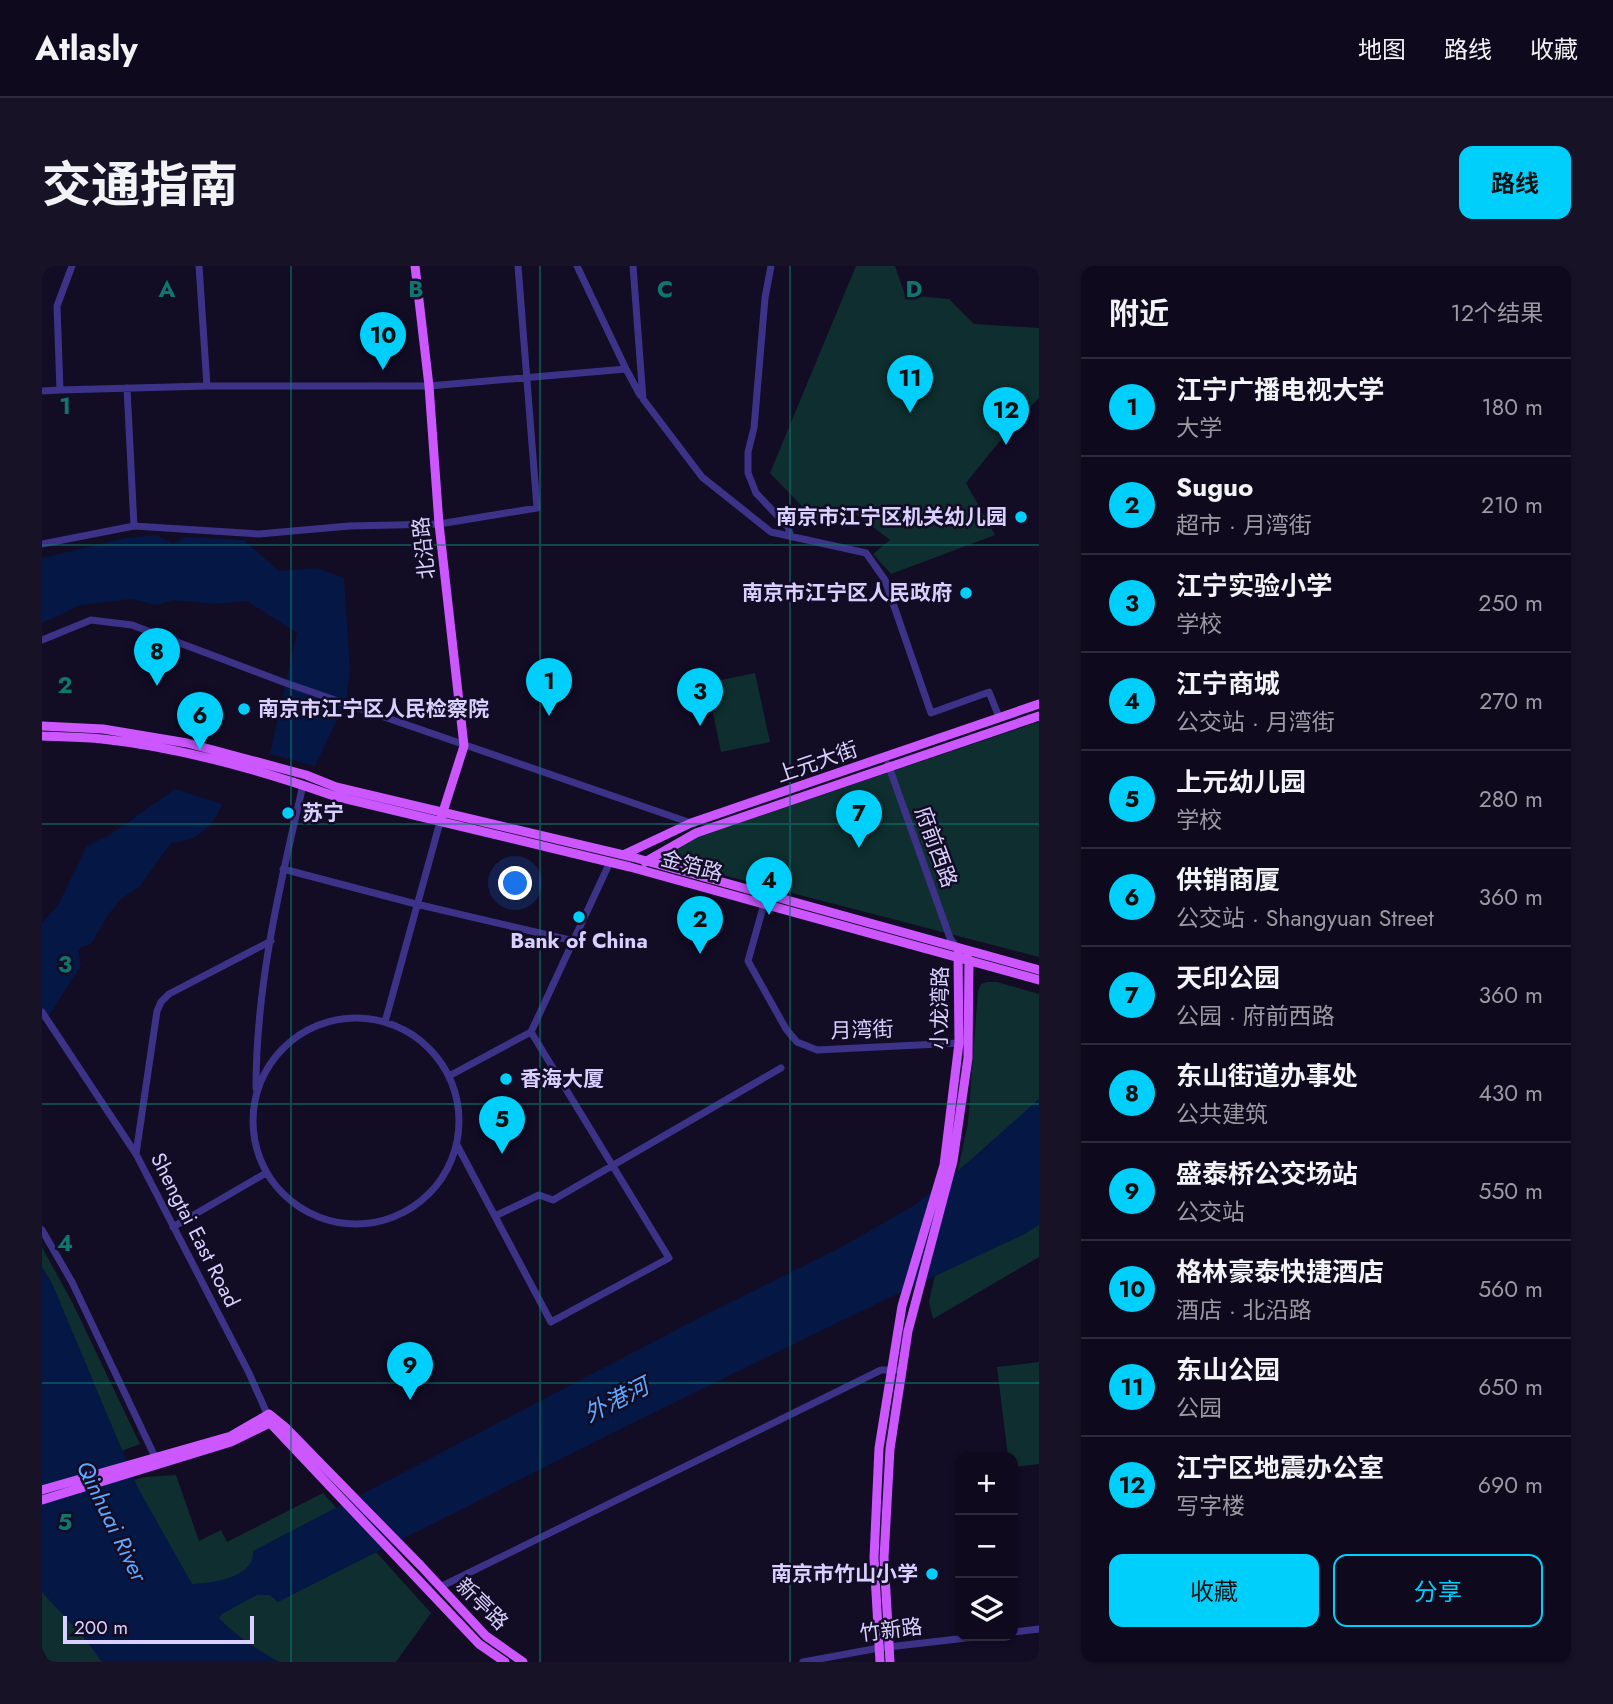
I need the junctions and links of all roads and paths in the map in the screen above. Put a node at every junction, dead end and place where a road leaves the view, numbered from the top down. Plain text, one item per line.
1 (72, 266) edge
2 (199, 266) edge
3 (415, 266) edge
4 (518, 266) edge
5 (577, 266) edge
6 (633, 266) edge
7 (771, 266) edge
8 (626, 369) junction
9 (527, 377) junction
10 (207, 386) junction
11 (429, 386) junction
12 (127, 388) junction
13 (60, 390) junction
14 (42, 391) edge
15 (643, 399) junction
16 (439, 524) junction
17 (134, 526) junction
18 (791, 537) junction
19 (42, 544) edge
20 (42, 640) edge
21 (1039, 704) edge
22 (1039, 716) edge
23 (999, 717) junction
24 (42, 726) edge
25 (42, 736) edge
26 (464, 746) junction
27 (885, 757) junction
28 (889, 768) junction
29 (303, 785) junction
30 (335, 791) junction
31 (441, 817) junction
32 (691, 823) junction
33 (624, 855) junction
34 (646, 861) junction
35 (610, 862) junction
36 (630, 867) junction
37 (283, 869) junction
38 (416, 904) junction
39 (764, 904) junction
40 (271, 941) junction
41 (574, 941) junction
42 (958, 952) junction
43 (969, 960) junction
44 (1039, 970) edge
45 (1039, 980) edge
46 (42, 1012) edge
47 (385, 1022) junction
48 (531, 1032) junction
49 (959, 1043) junction
50 (781, 1068) dead end
51 (449, 1076) junction
52 (256, 1092) junction
53 (457, 1145) junction
54 (136, 1154) junction
55 (948, 1163) junction
56 (612, 1166) junction
57 (266, 1173) junction
58 (495, 1216) junction
59 (173, 1227) junction
60 (42, 1230) edge
61 (897, 1369) junction
62 (269, 1418) junction
63 (153, 1462) junction
64 (335, 1485) junction
65 (42, 1490) edge
66 (42, 1500) edge
67 (406, 1566) joint
68 (421, 1566) joint
69 (440, 1587) junction
70 (1039, 1629) edge
71 (1018, 1632) edge
72 (955, 1639) edge
73 (884, 1647) junction
74 (505, 1662) edge
75 (523, 1662) edge
76 (803, 1662) edge
77 (880, 1662) edge
78 (890, 1662) edge

1 - 13 street
2 - 10 street
3 - 11 main road, 北沿路
4 - 9 street
5 - 8 street
6 - 15 street
7 - 18 street
8 - 9 street
8 - 15 street
9 - 11 street
9 - 16 street
10 - 11 street
10 - 12 street
11 - 16 main road, 北沿路
12 - 13 street
12 - 17 street
13 - 14 street
15 - 18 street
16 - 17 street
16 - 26 main road, 北沿路
17 - 19 street
18 - 23 street
20 - 26 street
21 - 23 main road, 上元大街
22 - 28 main road, 上元大街
23 - 27 main road, 上元大街
24 - 30 main road
25 - 29 main road
26 - 31 main road, 北沿路
26 - 32 street
27 - 28 street, 府前西路
27 - 32 main road, 上元大街
28 - 34 main road, 上元大街
28 - 42 street, 府前西路
29 - 30 main road
29 - 37 street
30 - 31 main road, 金箔路
31 - 33 main road, 金箔路
31 - 35 main road, 金箔路
31 - 38 street
32 - 33 main road, 上元大街
33 - 34 main road, 金箔路
33 - 35 main road, 上元大街
34 - 36 main road, 上元大街
34 - 42 main road, 金箔路
35 - 36 main road, 金箔路
35 - 41 street
36 - 39 main road, 金箔路
37 - 38 street
37 - 40 street
38 - 41 street
38 - 47 street
39 - 42 main road, 金箔路
39 - 49 street, 月湾街
40 - 52 street
40 - 54 street, Shengtai East Road
41 - 48 street
42 - 43 main road, 金箔路
42 - 44 main road, 金箔路
42 - 49 main road, 小龙湾路
43 - 45 main road, 金箔路
43 - 55 main road, 小龙湾路
46 - 54 street
47 - 51 street
47 - 52 street
48 - 51 street
48 - 56 street
49 - 55 main road, 小龙湾路
50 - 56 street
51 - 53 street
52 - 57 street
53 - 57 street
53 - 58 street
54 - 59 street, Shengtai East Road
55 - 61 main road, 小龙湾路
56 - 58 street
56 - 58 street
57 - 59 street
59 - 62 street, Shengtai East Road
60 - 63 street
61 - 69 street
61 - 73 main road, 小龙湾路
62 - 63 main road
62 - 64 main road, Shengtai East Road
63 - 65 main road
63 - 66 main road
64 - 67 main road, Shengtai East Road
64 - 68 main road, Shengtai East Road
67 - 74 main road, 新亭路
68 - 69 main road, 新亭路
69 - 75 main road, 新亭路
70 - 71 street
72 - 73 street, 竹新路
73 - 76 street, 竹新路
73 - 77 main road, 小龙湾路
73 - 78 main road, 小龙湾路

